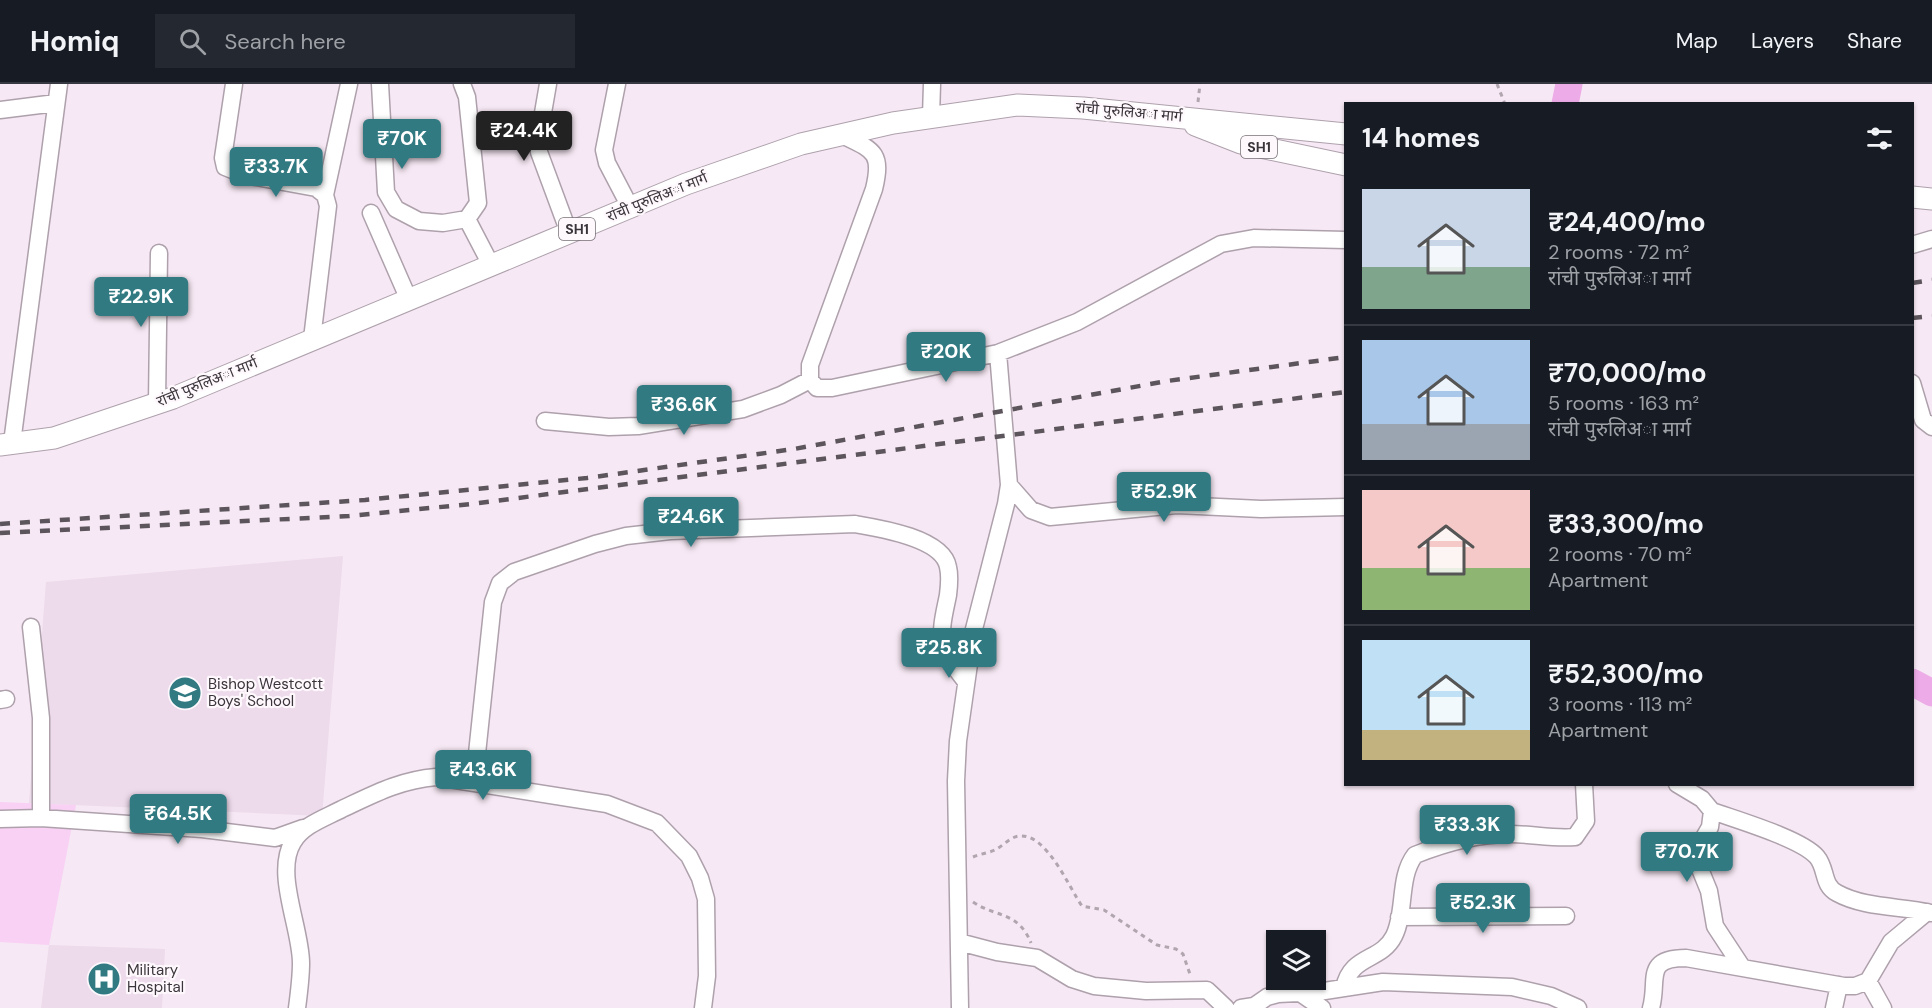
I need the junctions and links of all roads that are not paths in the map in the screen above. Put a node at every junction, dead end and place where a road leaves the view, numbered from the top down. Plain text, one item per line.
1 (59, 84) edge
2 (234, 84) edge
3 (349, 84) edge
4 (380, 84) edge
5 (462, 84) edge
6 (548, 84) edge
7 (617, 84) edge
8 (932, 84) edge
9 (56, 104) junction
10 (0, 110) edge
11 (931, 117) junction
12 (1175, 117) junction
13 (1344, 134) edge
14 (842, 135) junction
15 (1344, 165) edge
16 (325, 195) junction
17 (1914, 197) edge
18 (1932, 199) edge
19 (630, 207) junction
20 (371, 213) dead end
21 (467, 219) junction
22 (569, 232) junction
23 (1932, 239) edge
24 (1344, 240) edge
25 (1914, 244) edge
26 (159, 253) dead end
27 (491, 265) junction
28 (409, 300) junction
29 (312, 339) junction
30 (998, 353) junction
31 (810, 380) junction
32 (1914, 390) edge
33 (157, 403) junction
34 (545, 422) dead end
35 (1932, 427) edge
36 (6, 444) edge
37 (1008, 485) junction
38 (1344, 507) edge
39 (30, 627) dead end
40 (966, 682) junction
41 (474, 782) junction
42 (1584, 786) edge
43 (1680, 786) edge
44 (1712, 811) junction
45 (41, 818) junction
46 (0, 819) edge
47 (308, 826) junction
48 (1930, 913) edge
49 (1566, 916) dead end
50 (1399, 917) junction
51 (959, 942) junction
52 (1742, 967) junction
53 (1868, 981) junction
54 (1839, 985) junction
55 (1344, 988) junction
56 (1300, 993) junction
57 (297, 1008) edge
58 (703, 1008) edge
59 (960, 1008) edge
60 (1226, 1008) edge
61 (1241, 1008) edge
62 (1322, 1008) edge
63 (1578, 1008) edge
64 (1651, 1008) edge
65 (1834, 1008) edge
66 (1883, 1008) edge

1 - 9 street
2 - 16 street
3 - 16 street
4 - 21 street
5 - 21 street
6 - 22 street
7 - 19 street
8 - 11 street
9 - 10 street
9 - 36 street
11 - 12 main road, रांची पुरुलिअा मार्ग / SH1
11 - 14 main road, रांची पुरुलिअा मार्ग / SH1
12 - 13 main road, रांची पुरुलिअा मार्ग / SH1
12 - 15 main road, SH1
14 - 19 main road, रांची पुरुलिअा मार्ग / SH1
14 - 31 street
16 - 29 street
17 - 18 main road
19 - 22 main road, रांची पुरुलिअा मार्ग / SH1
20 - 28 street
21 - 27 street
22 - 27 main road, रांची पुरुलिअा मार्ग / SH1
23 - 25 street
24 - 30 street
26 - 33 street
27 - 28 main road, रांची पुरुलिअा मार्ग / SH1
28 - 29 main road, रांची पुरुलिअा मार्ग / SH1
29 - 33 main road, रांची पुरुलिअा मार्ग / SH1
30 - 31 street
30 - 37 street
31 - 34 street
32 - 35 street
33 - 36 main road, रांची पुरुलिअा मार्ग / SH1
37 - 38 street
37 - 40 street
39 - 45 street
40 - 41 street
40 - 51 street
41 - 47 street
41 - 58 street
42 - 50 street
43 - 44 street
44 - 48 street
44 - 52 street
45 - 46 street
45 - 47 street
47 - 57 street
48 - 53 street
49 - 50 street
50 - 55 street
51 - 59 street
51 - 60 street
52 - 54 street
52 - 64 street
53 - 54 street
53 - 66 street
54 - 65 street
55 - 56 street
55 - 63 street
56 - 61 street
56 - 62 street

